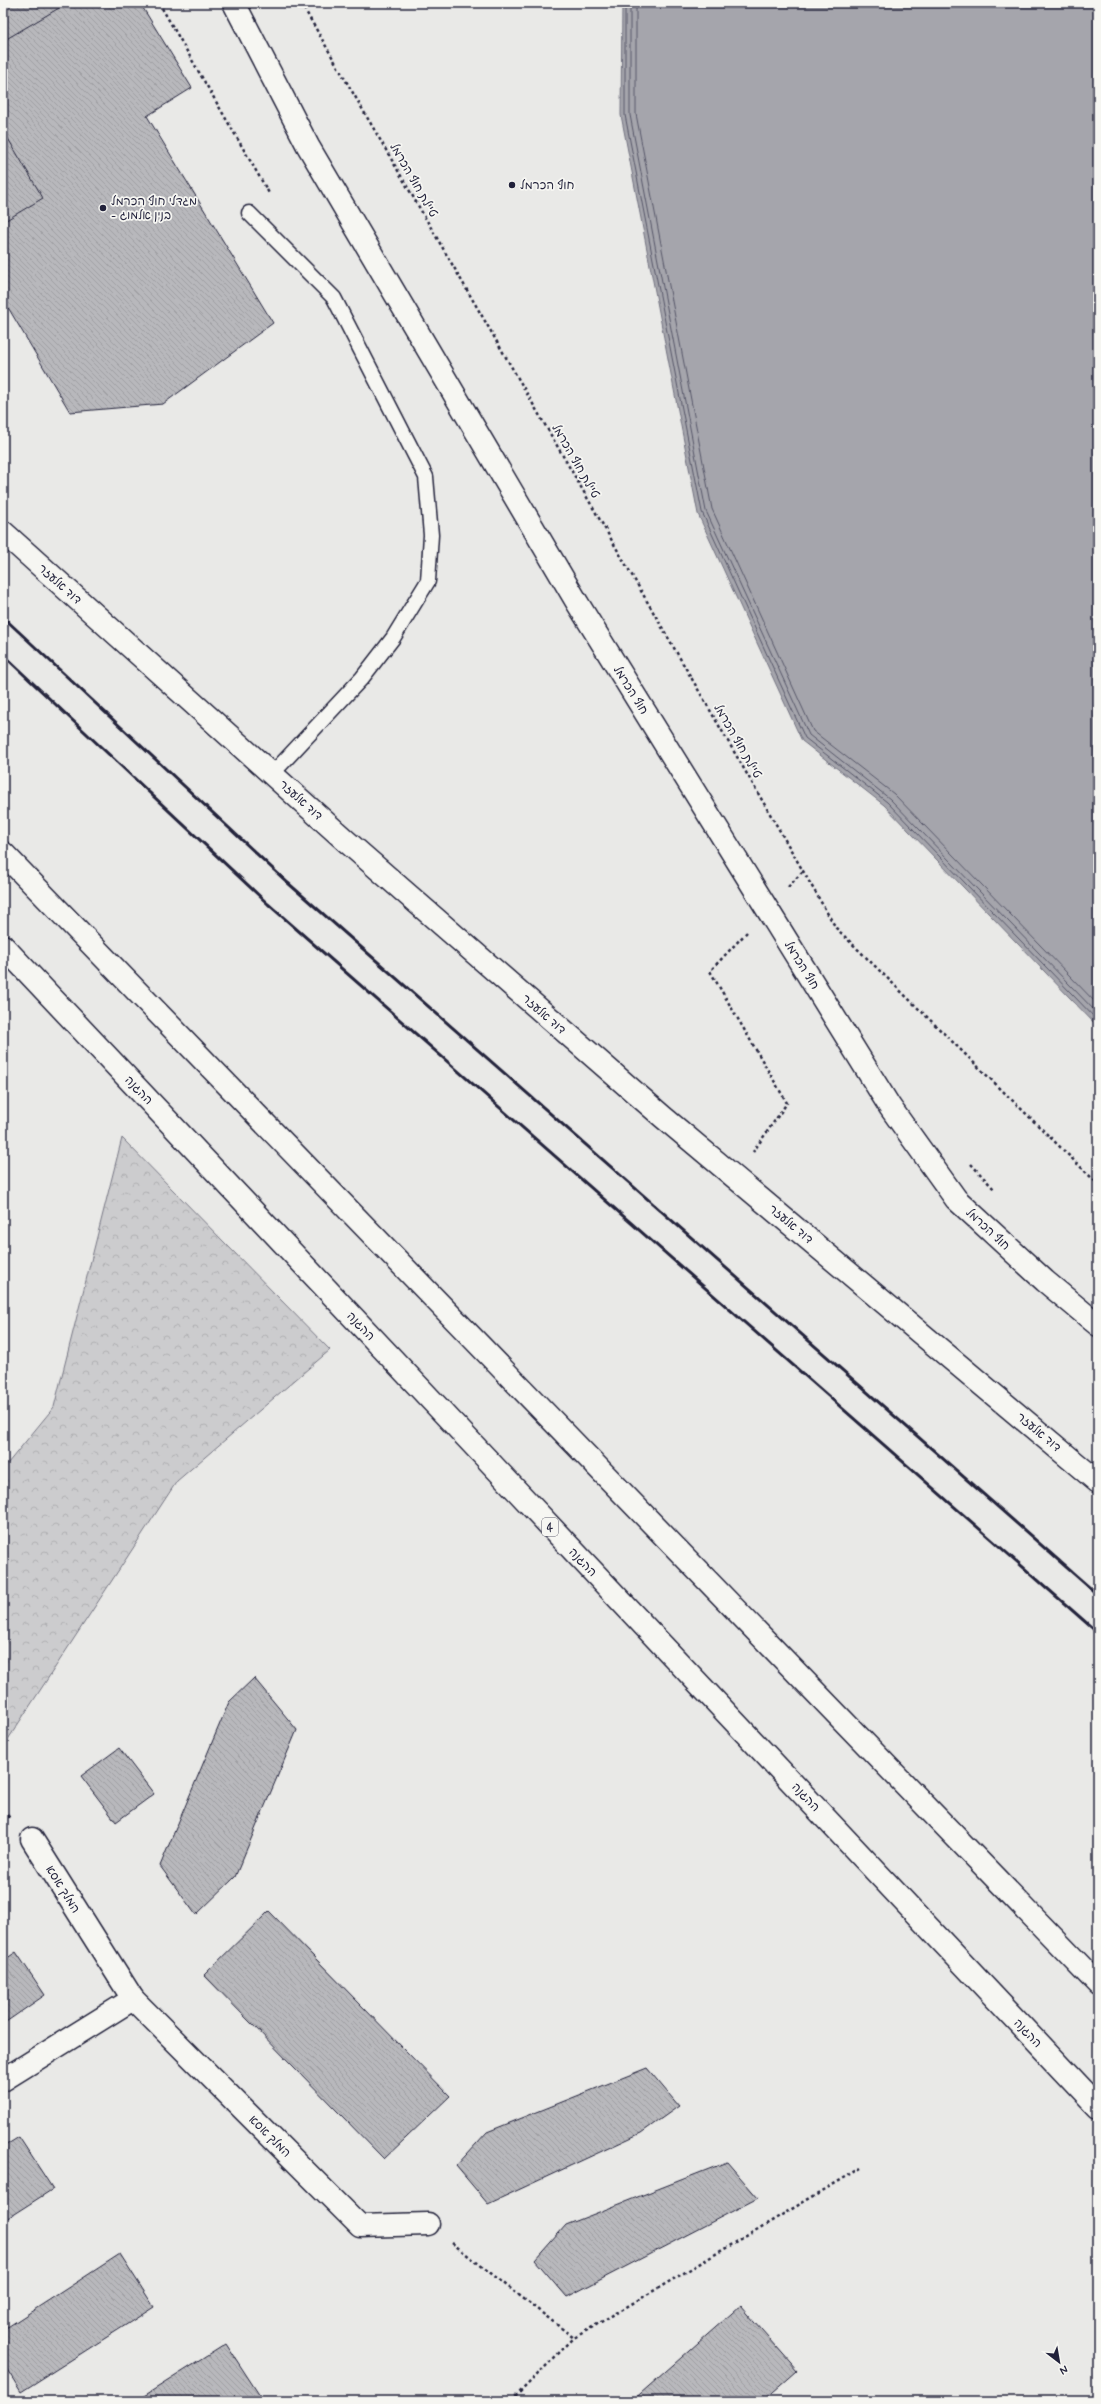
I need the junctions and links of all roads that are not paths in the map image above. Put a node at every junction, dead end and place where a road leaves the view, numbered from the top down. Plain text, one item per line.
1 (234, 3) edge
2 (249, 214) dead end
3 (3, 532) edge
4 (272, 774) junction
5 (3, 853) edge
6 (3, 946) edge
7 (1098, 1325) edge
8 (1098, 1482) edge
9 (32, 1839) dead end
10 (1098, 1984) edge
11 (133, 1999) junction
12 (3, 2080) edge
13 (1098, 2107) edge
14 (428, 2224) road end

1 - 7 main road, חוף הכרמל
2 - 4 lane
3 - 4 main road, דוד אלעזר
4 - 8 main road, דוד אלעזר
5 - 10 main road
6 - 13 main road, ההגנה / 4
9 - 11 main road, המלך אסא
11 - 12 main road
11 - 14 main road, המלך אסא

